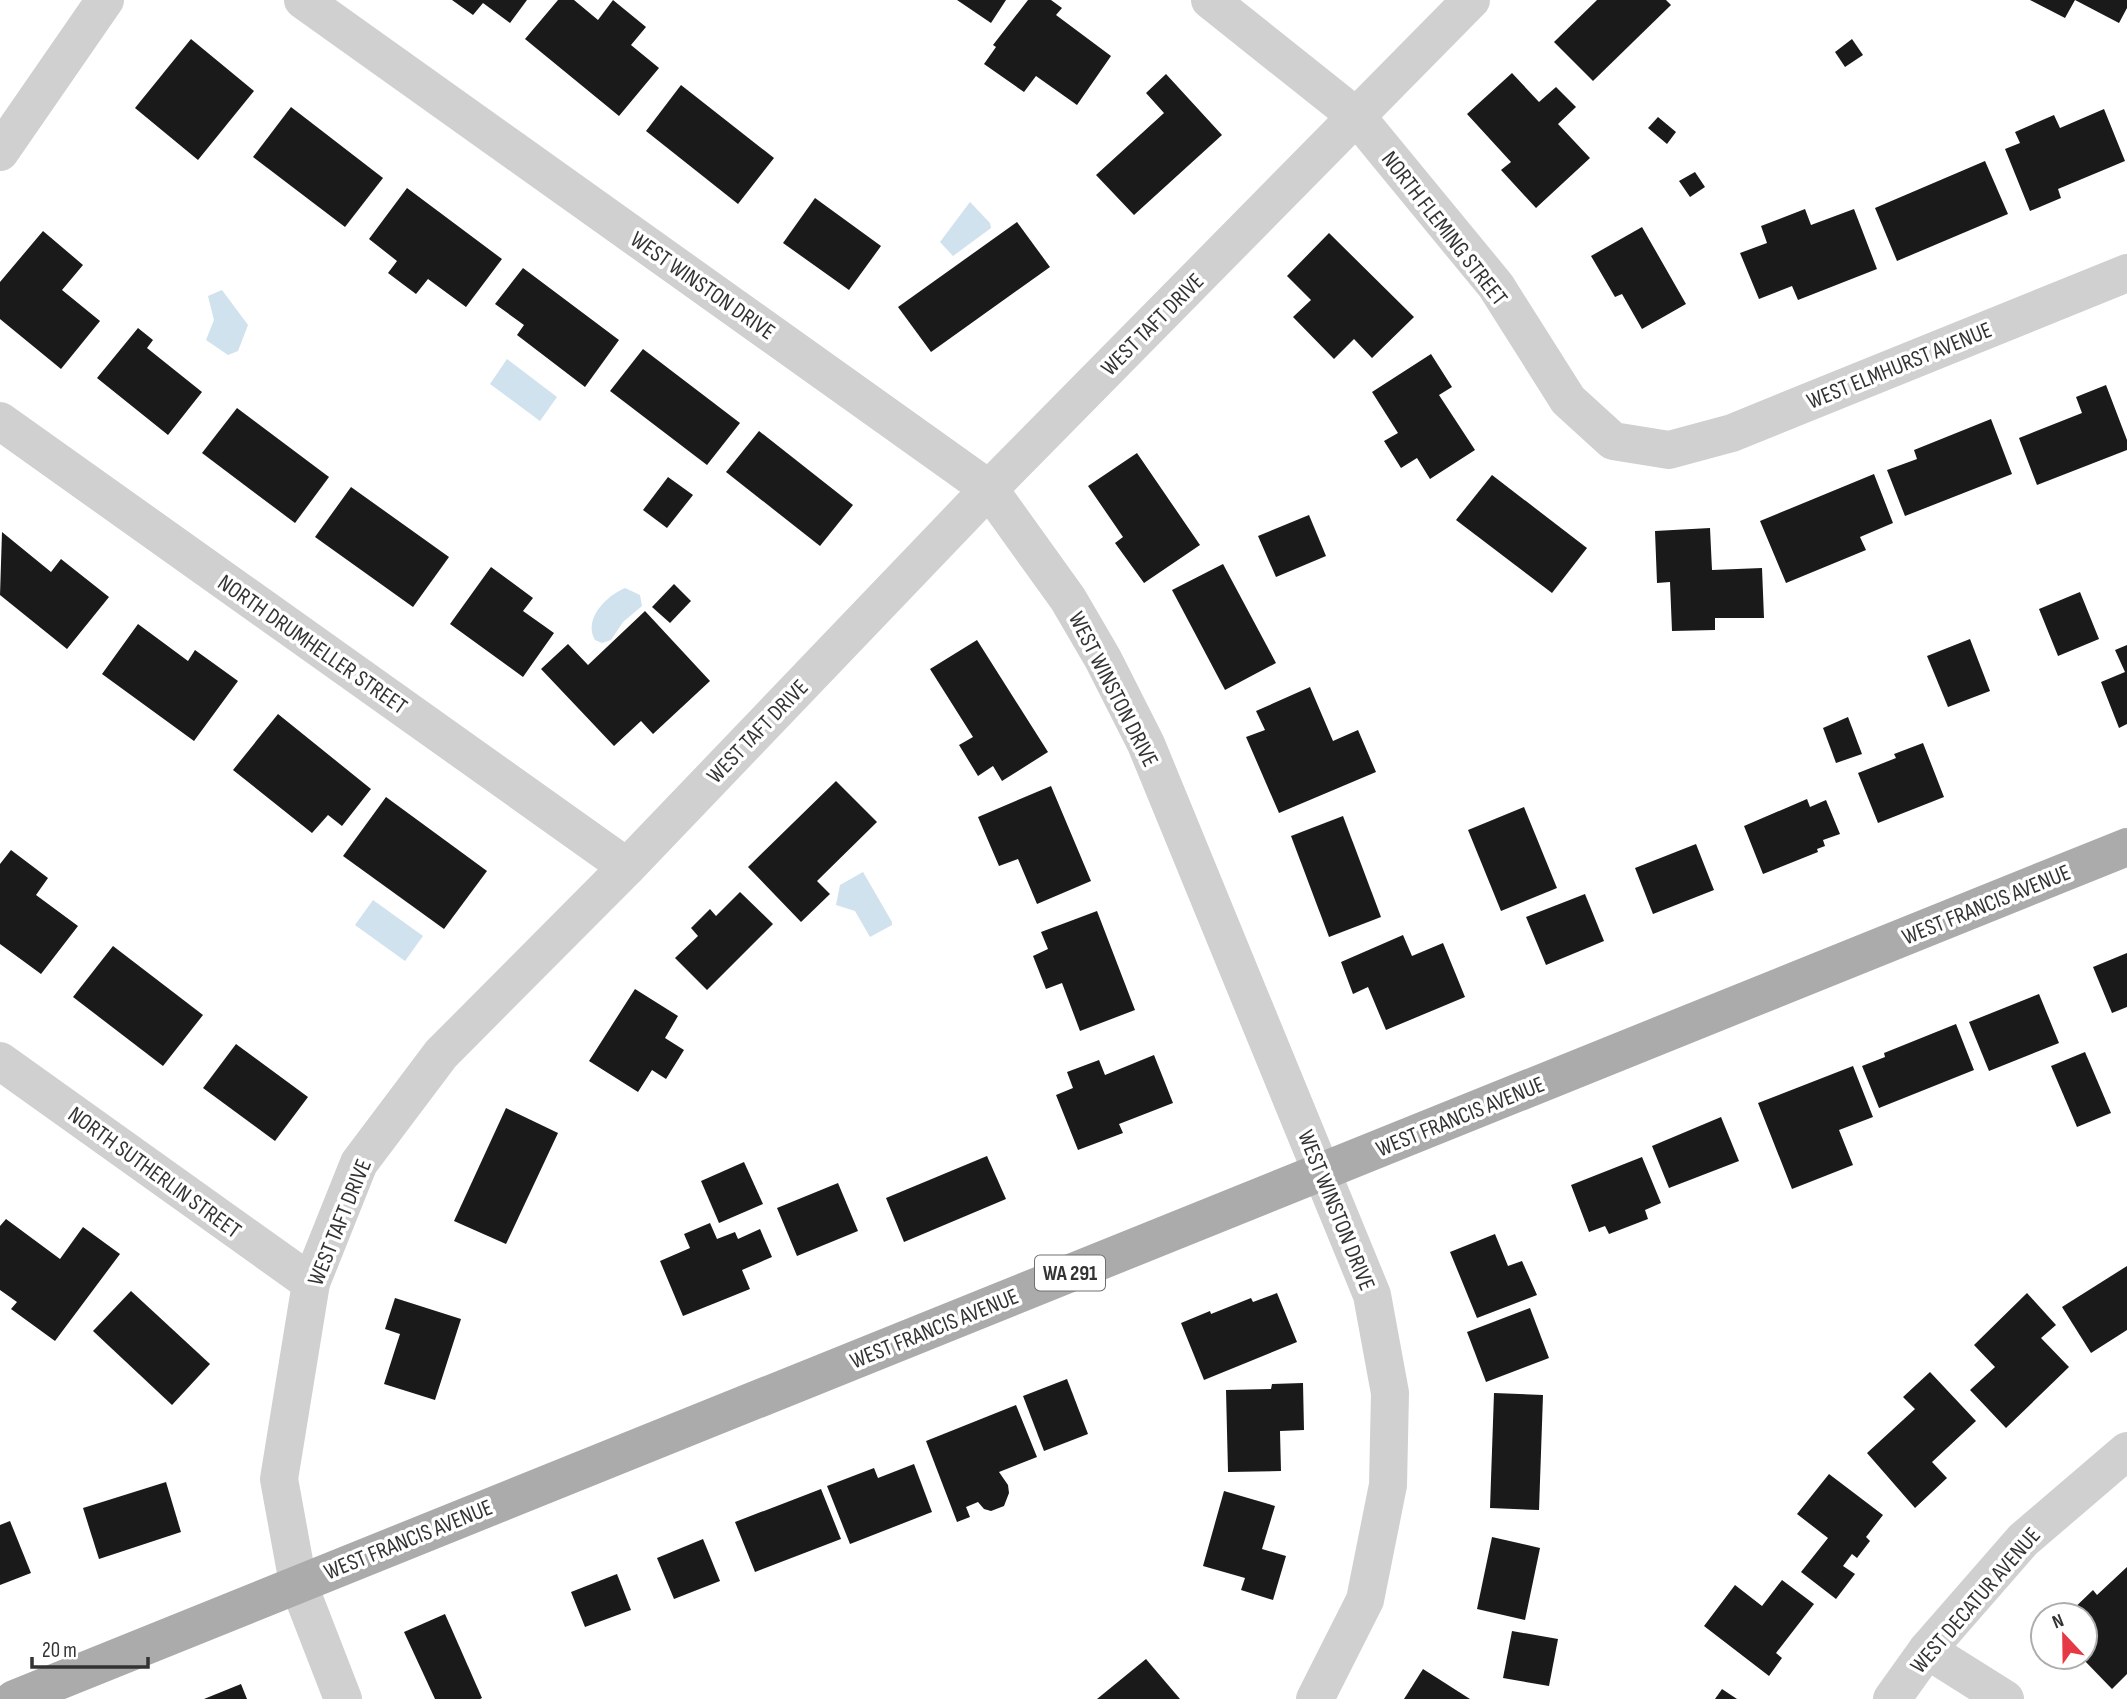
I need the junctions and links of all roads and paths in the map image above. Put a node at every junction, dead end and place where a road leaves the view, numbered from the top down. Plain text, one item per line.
1 (105, 0) edge
2 (303, 0) edge
3 (1210, 0) edge
4 (1471, 0) edge
5 (1357, 117) junction
6 (0, 152) edge
7 (2127, 273) edge
8 (0, 421) edge
9 (1669, 450) joint
10 (989, 489) junction
11 (2127, 847) edge
12 (627, 867) junction
13 (0, 1060) edge
14 (1322, 1172) junction
15 (311, 1283) junction
16 (2127, 1451) edge
17 (298, 1583) junction
18 (1927, 1650) junction
19 (14, 1699) edge
20 (343, 1699) edge
21 (1315, 1699) edge
22 (1892, 1699) edge
23 (2005, 1699) edge

1 - 6 street
2 - 10 street, WEST WINSTON DRIVE
3 - 5 street, NORTH FLEMING STREET
4 - 5 street, WEST TAFT DRIVE
5 - 9 street, NORTH FLEMING STREET
5 - 10 street, WEST TAFT DRIVE
7 - 9 street, WEST ELMHURST AVENUE
8 - 12 street, NORTH DRUMHELLER STREET
10 - 12 street, WEST TAFT DRIVE
10 - 14 street, WEST WINSTON DRIVE
11 - 14 main road, WEST FRANCIS AVENUE / WA 291
12 - 15 street, WEST TAFT DRIVE
13 - 15 street, NORTH SUTHERLIN STREET
14 - 17 main road, WEST FRANCIS AVENUE / WA 291
14 - 21 street, WEST WINSTON DRIVE
15 - 17 street, WEST TAFT DRIVE
16 - 18 street, WEST DECATUR AVENUE
17 - 19 main road, WEST FRANCIS AVENUE / WA 291
17 - 20 street
18 - 22 street, WEST DECATUR AVENUE
18 - 23 street

